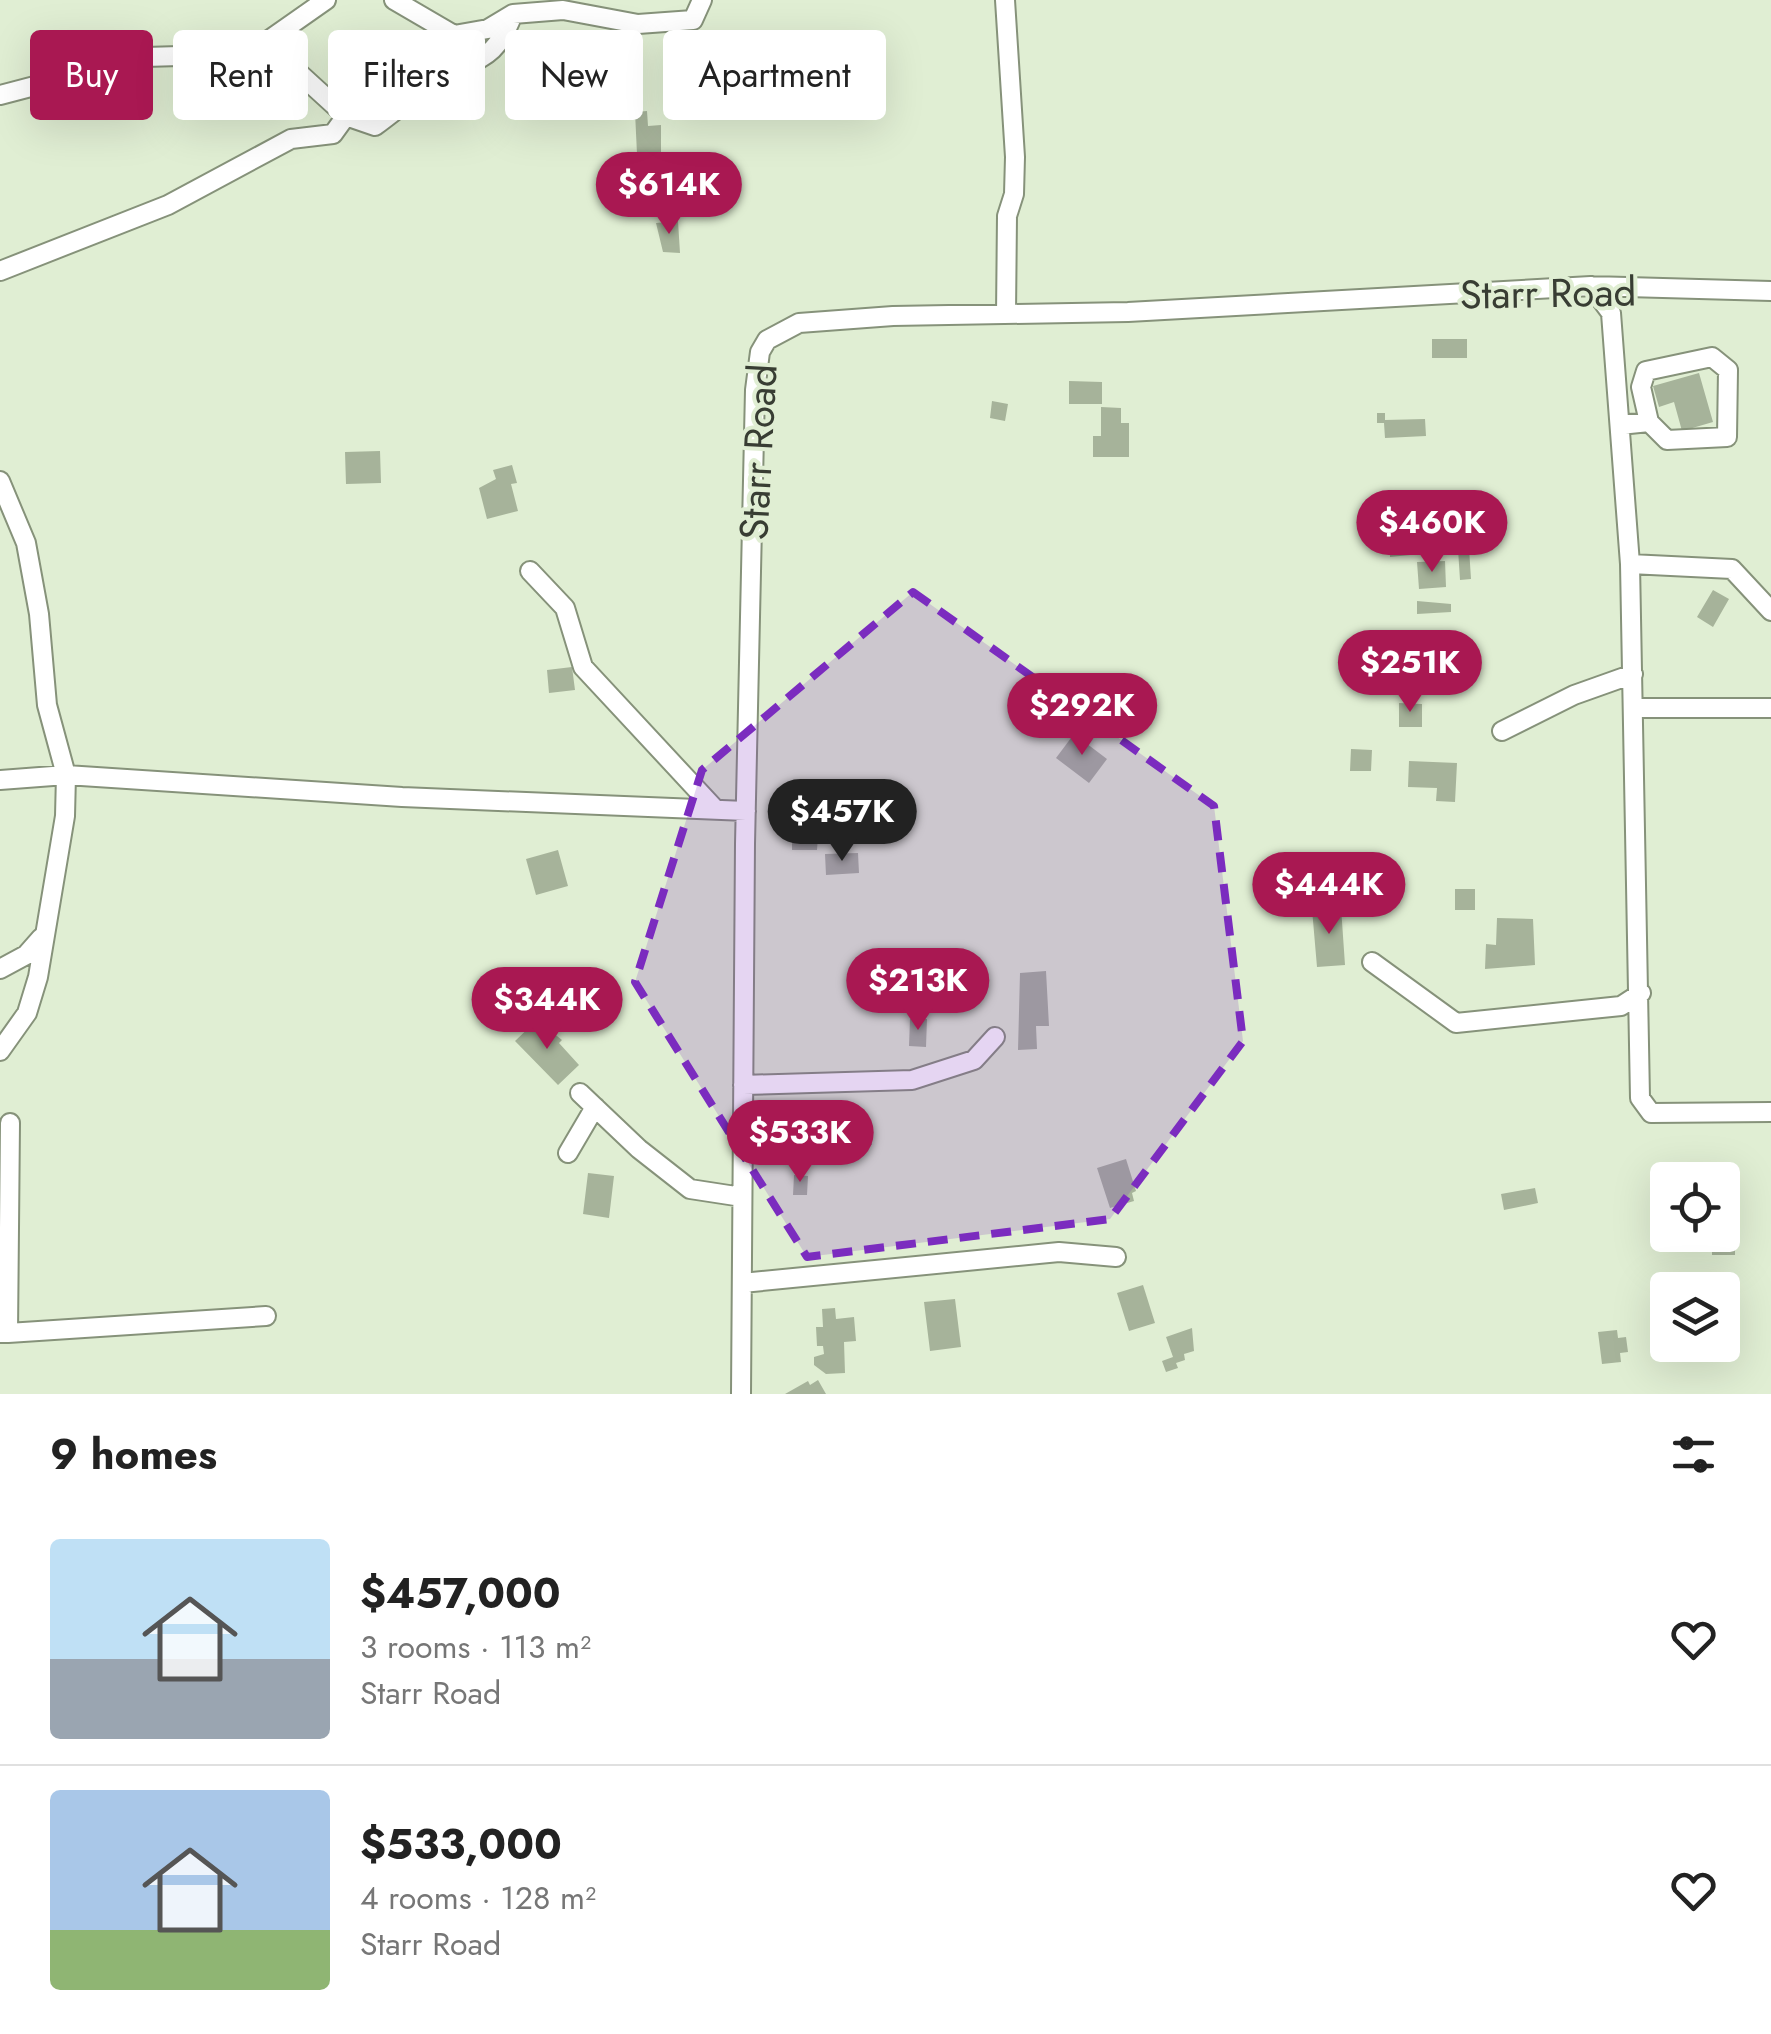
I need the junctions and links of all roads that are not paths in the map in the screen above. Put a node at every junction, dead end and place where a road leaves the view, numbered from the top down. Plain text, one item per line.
1 (326, 0) edge
2 (394, 0) edge
3 (702, 0) edge
4 (1005, 0) edge
5 (573, 6) edge
6 (513, 14) junction
7 (283, 30) edge
8 (173, 55) edge
9 (485, 58) edge
10 (308, 81) edge
11 (0, 94) edge
12 (328, 100) edge
13 (343, 120) edge
14 (358, 120) edge
15 (383, 120) edge
16 (0, 272) edge
17 (1591, 286) junction
18 (1771, 291) edge
19 (1006, 314) junction
20 (1649, 422) junction
21 (1620, 424) junction
22 (0, 482) edge
23 (1630, 564) junction
24 (530, 571) dead end
25 (1771, 611) edge
26 (1633, 674) junction
27 (1634, 708) junction
28 (1771, 708) edge
29 (1502, 731) dead end
30 (66, 775) junction
31 (0, 780) edge
32 (715, 810) junction
33 (746, 811) junction
34 (42, 938) junction
35 (1372, 962) dead end
36 (0, 969) edge
37 (1641, 992) junction
38 (996, 1037) dead end
39 (0, 1052) edge
40 (743, 1085) junction
41 (580, 1092) dead end
42 (595, 1107) junction
43 (1771, 1112) edge
44 (10, 1123) dead end
45 (568, 1153) dead end
46 (742, 1197) junction
47 (1116, 1257) dead end
48 (742, 1283) junction
49 (266, 1316) dead end
50 (4, 1333) edge
51 (742, 1394) edge

1 - 7 street
2 - 6 street
3 - 5 street
4 - 19 street
5 - 6 street
6 - 9 street
8 - 11 street
10 - 12 street
13 - 16 street
14 - 15 street
17 - 18 street, Starr Road
17 - 19 street, Starr Road
17 - 21 street
19 - 33 street, Starr Road
20 - 20 street
20 - 21 street
21 - 23 street
22 - 30 street
23 - 25 street
23 - 26 street
24 - 32 street
26 - 27 street
26 - 29 street
27 - 28 street
27 - 37 street
30 - 31 street
30 - 32 street
30 - 34 street
32 - 33 street
33 - 40 street, Starr Road
34 - 36 street
34 - 39 street
35 - 37 street
37 - 43 street
38 - 40 street
40 - 46 street, Starr Road
41 - 42 street
42 - 45 street
42 - 46 street
44 - 50 street
46 - 48 street, Starr Road
47 - 48 street
48 - 51 street, Starr Road
49 - 50 street

